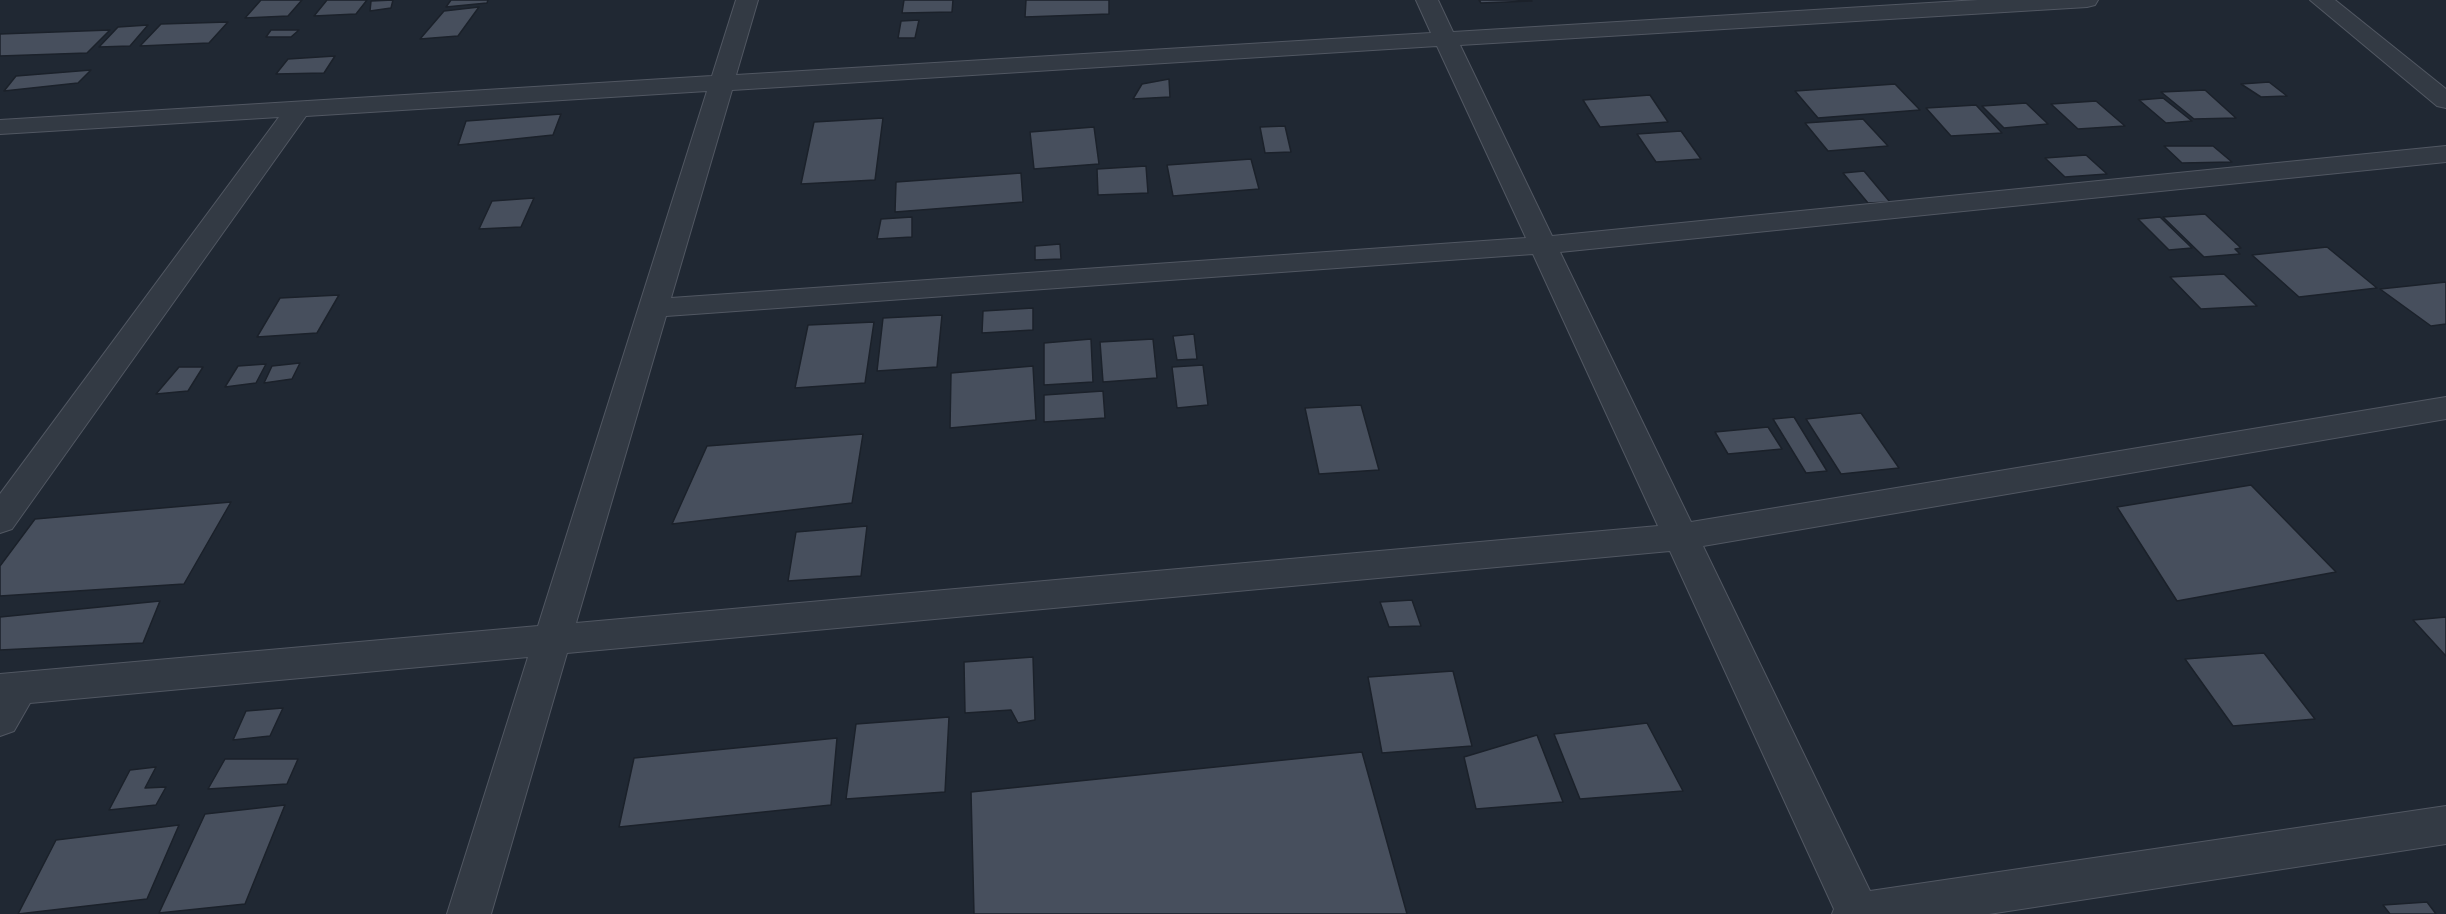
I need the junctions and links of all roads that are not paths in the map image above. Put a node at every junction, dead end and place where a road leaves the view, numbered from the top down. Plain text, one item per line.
1 (747, 0) edge
2 (1427, 0) edge
3 (2087, 0) edge
4 (2321, 0) edge
5 (1445, 39) junction
6 (722, 83) junction
7 (2446, 101) edge
8 (298, 109) junction
9 (0, 127) edge
10 (2446, 154) edge
11 (1543, 245) junction
12 (655, 308) junction
13 (2446, 408) edge
14 (0, 520) edge
15 (1681, 537) junction
16 (552, 639) junction
17 (6, 699) edge
18 (2446, 825) edge
19 (469, 914) edge
20 (1854, 914) edge
21 (1859, 914) edge

1 - 6 street
2 - 5 street
3 - 5 street
4 - 7 street
5 - 6 street
5 - 11 street
6 - 8 street
6 - 12 street
8 - 9 street
8 - 14 street
10 - 11 street
11 - 12 street
11 - 15 street
12 - 16 street
13 - 15 street
15 - 16 street
15 - 21 street
16 - 17 street
16 - 19 street
18 - 21 street
20 - 21 street

